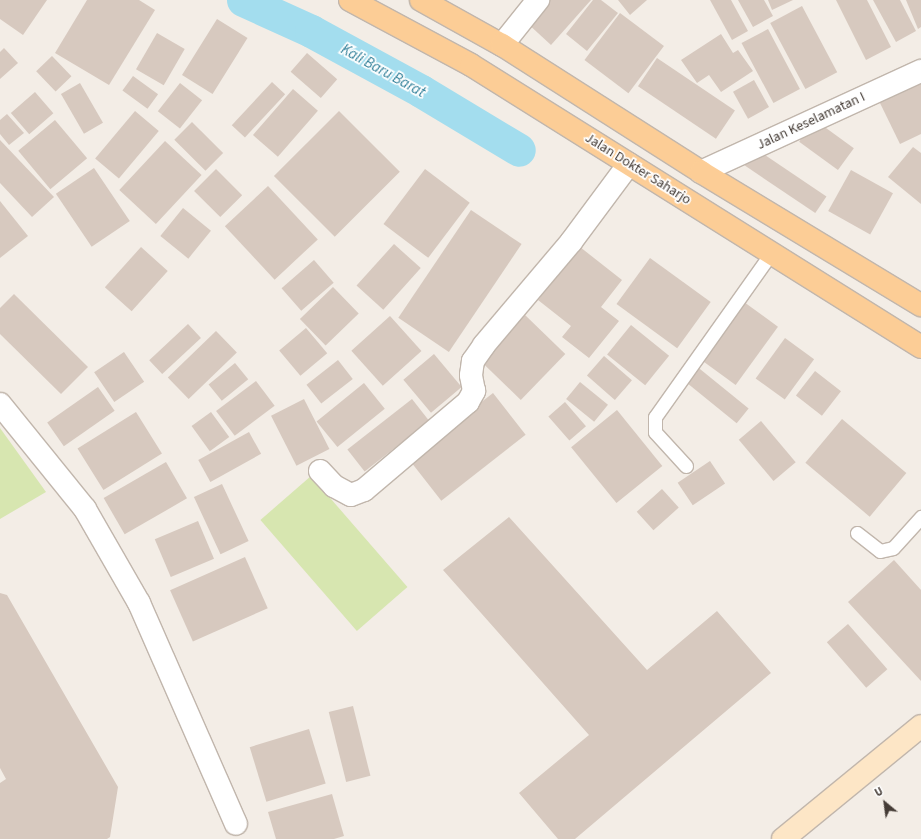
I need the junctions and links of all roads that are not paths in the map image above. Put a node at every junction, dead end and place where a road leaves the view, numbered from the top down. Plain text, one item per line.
1 (350, 0) edge
2 (421, 0) edge
3 (538, 0) edge
4 (502, 45) junction
5 (921, 71) edge
6 (629, 164) junction
7 (701, 172) junction
8 (772, 252) junction
9 (921, 305) edge
10 (921, 347) edge
11 (0, 404) edge
12 (686, 466) dead end
13 (320, 471) dead end
14 (921, 517) edge
15 (857, 533) dead end
16 (921, 726) edge
17 (236, 824) dead end
18 (783, 839) edge

1 - 6 main road, Jalan Dokter Saharjo
2 - 4 main road
3 - 4 street
4 - 7 main road
5 - 7 street, Jalan Keselamatan I
6 - 8 main road, Jalan Dokter Saharjo
6 - 13 street
7 - 9 main road
8 - 10 main road, Jalan Dokter Saharjo
8 - 12 lane
11 - 17 street
14 - 15 lane
16 - 18 street

